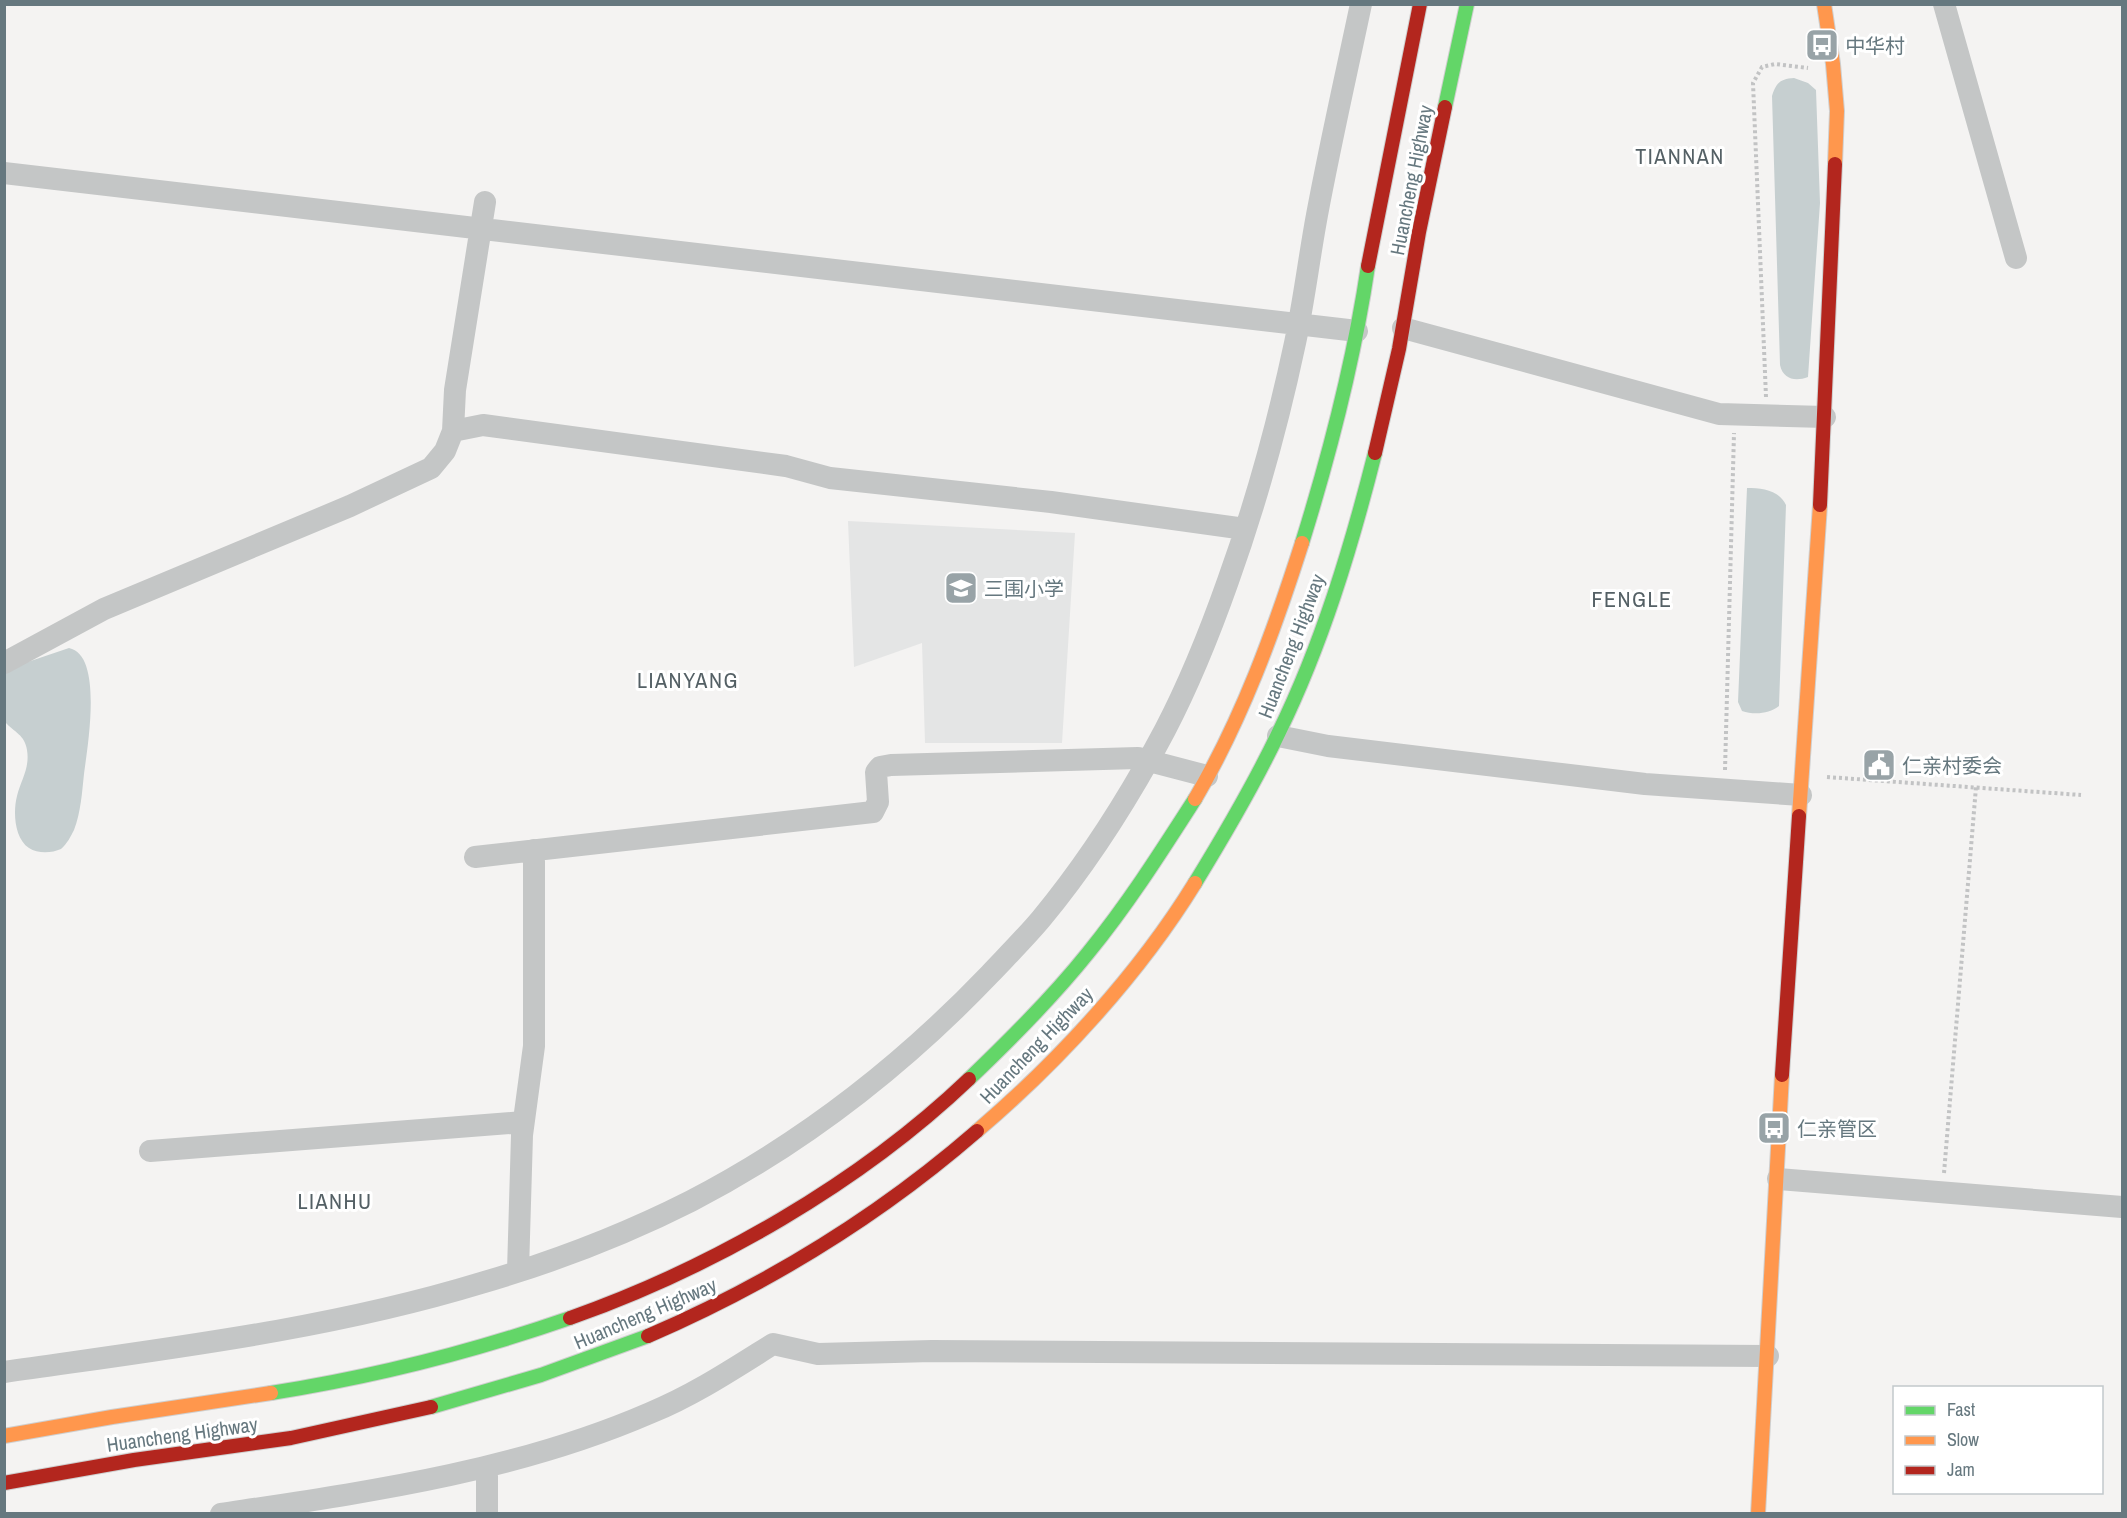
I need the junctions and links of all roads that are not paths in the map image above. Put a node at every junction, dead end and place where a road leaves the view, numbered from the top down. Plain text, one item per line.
1 (1361, 4) edge
2 (1420, 4) edge
3 (1467, 4) edge
4 (1824, 4) edge
5 (1944, 4) edge
6 (4, 173) edge
7 (485, 202) dead end
8 (481, 228) junction
9 (2016, 258) dead end
10 (1299, 324) junction
11 (1403, 328) junction
12 (1357, 331) junction
13 (1825, 417) junction
14 (453, 431) junction
15 (1245, 529) junction
16 (5, 662) edge
17 (1278, 736) junction
18 (1148, 761) junction
19 (1206, 776) junction
20 (1802, 785) junction
21 (534, 850) junction
22 (475, 857) dead end
23 (523, 1122) junction
24 (150, 1151) dead end
25 (1778, 1179) junction
26 (2122, 1207) edge
27 (518, 1271) junction
28 (1768, 1356) junction
29 (4, 1372) edge
30 (4, 1436) edge
31 (487, 1467) junction
32 (4, 1483) edge
33 (221, 1514) edge
34 (487, 1514) edge
35 (1758, 1514) edge

1 - 10 street
2 - 12 main road, Huancheng Highway
3 - 11 main road, Huancheng Highway
4 - 13 main road
5 - 9 street
6 - 8 street
7 - 8 street
8 - 10 street
8 - 14 street
10 - 12 street
10 - 15 street
11 - 13 street
11 - 17 main road, Huancheng Highway
12 - 19 main road, Huancheng Highway
13 - 20 main road
14 - 15 street
14 - 16 street
15 - 18 street
17 - 20 street
17 - 32 main road, Huancheng Highway
18 - 19 street
18 - 21 street
18 - 27 street
19 - 30 main road, Huancheng Highway
20 - 25 main road
21 - 22 street
21 - 23 street
23 - 24 street
23 - 27 street
25 - 26 street
25 - 28 main road
27 - 29 street
28 - 31 street
28 - 35 main road
31 - 33 street
31 - 34 street

